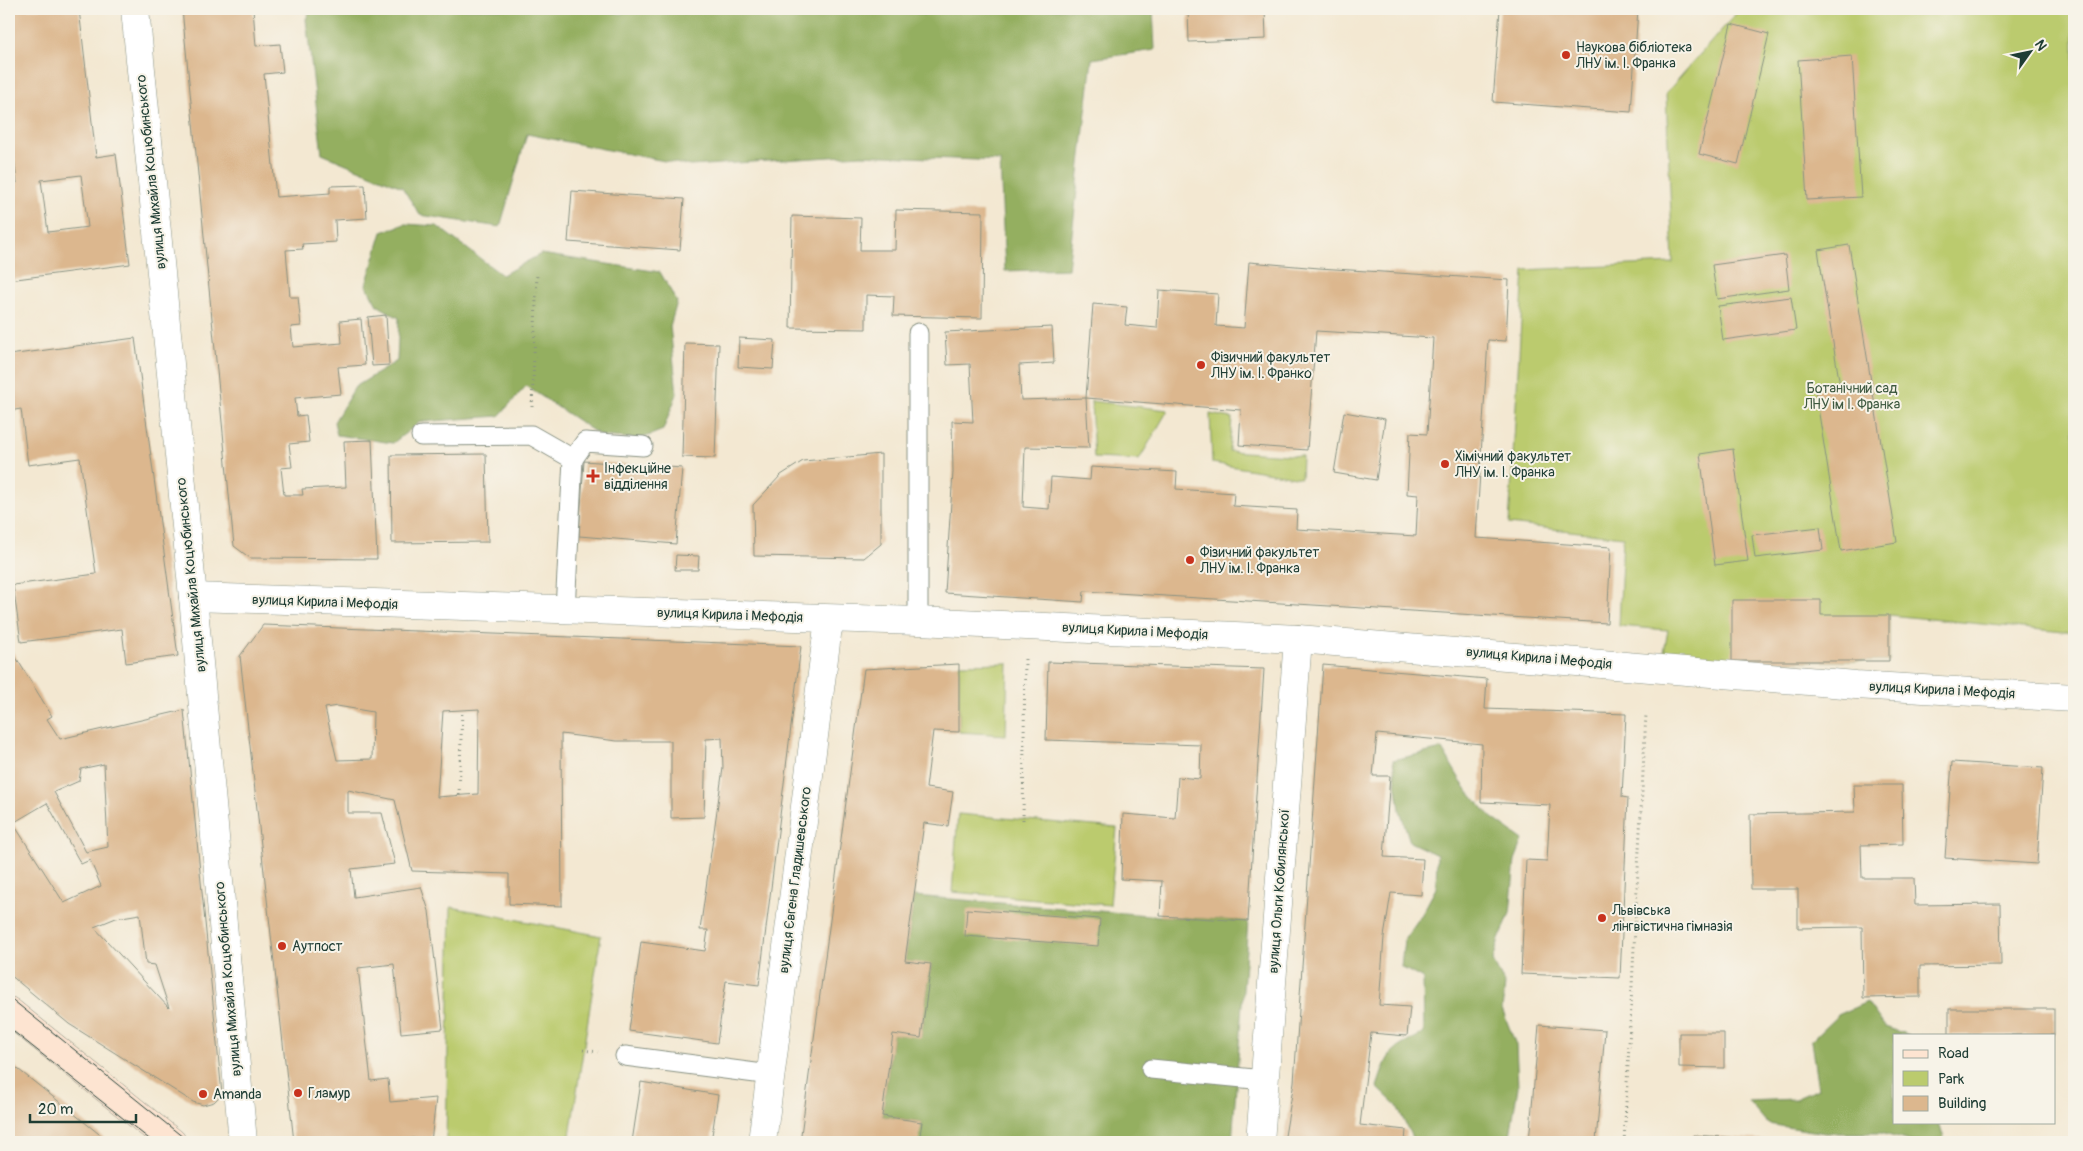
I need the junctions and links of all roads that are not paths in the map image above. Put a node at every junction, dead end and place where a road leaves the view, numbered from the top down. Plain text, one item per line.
1 (135, 9) edge
2 (918, 333) dead end
3 (422, 436) dead end
4 (643, 446) dead end
5 (574, 459) junction
6 (193, 597) junction
7 (565, 610) junction
8 (829, 618) junction
9 (918, 621) junction
10 (1298, 639) junction
11 (2074, 698) edge
12 (9, 1010) edge
13 (625, 1056) dead end
14 (1151, 1069) dead end
15 (770, 1075) junction
16 (1264, 1080) junction
17 (172, 1142) edge
18 (244, 1142) edge
19 (762, 1142) edge
20 (1260, 1142) edge

1 - 6 street, вулиця Михайла Коцюбинського
2 - 9 lane
3 - 5 lane
4 - 5 lane
5 - 7 lane
6 - 7 street, вулиця Кирила і Мефодія
6 - 18 street, вулиця Михайла Коцюбинського
7 - 8 street, вулиця Кирила і Мефодія
8 - 9 street, вулиця Кирила і Мефодія
8 - 15 street, вулиця Євгена Гладишевського
9 - 10 street, вулиця Кирила і Мефодія
10 - 11 street, вулиця Кирила і Мефодія
10 - 16 street, вулиця Ольги Кобилянської
12 - 17 main road
13 - 15 lane
14 - 16 lane
15 - 19 street, вулиця Євгена Гладишевського
16 - 20 street, вулиця Ольги Кобилянської

